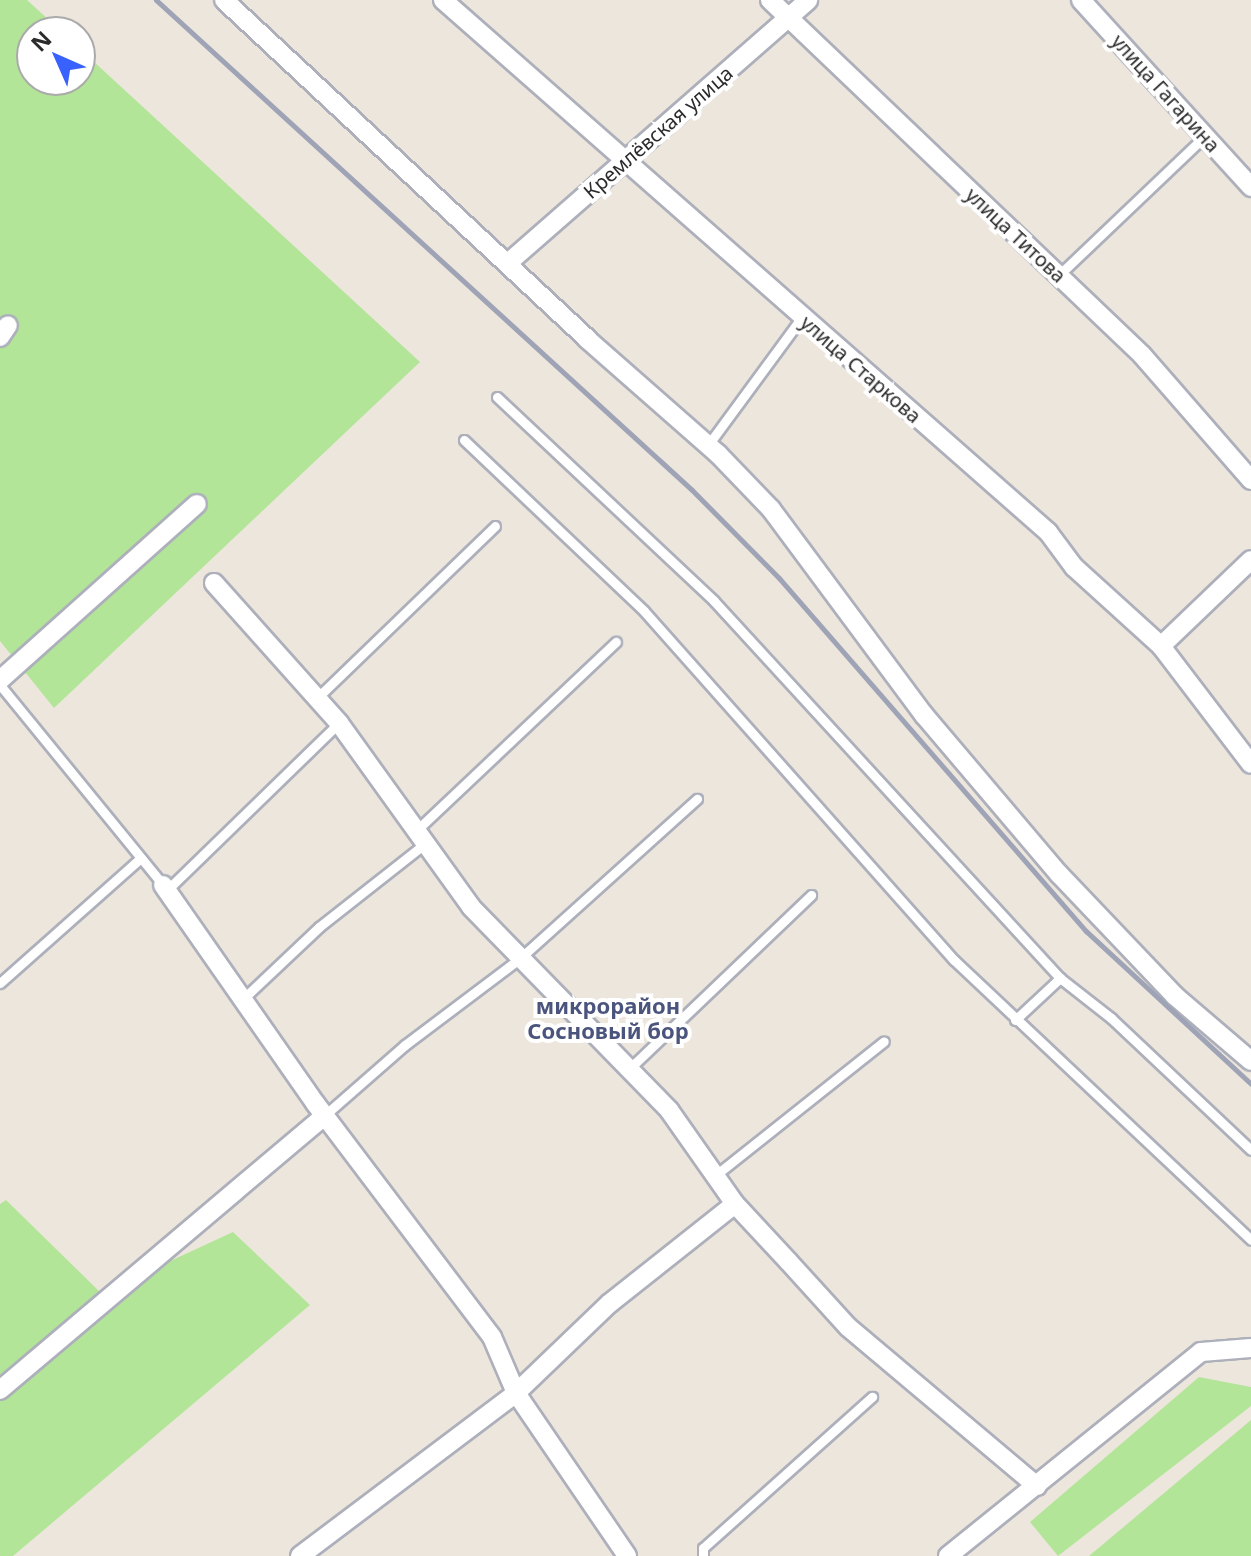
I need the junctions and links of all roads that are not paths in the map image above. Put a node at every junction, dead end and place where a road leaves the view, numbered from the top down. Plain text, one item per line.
1 (224, 0) edge
2 (443, 0) edge
3 (770, 0) edge
4 (808, 0) edge
5 (1081, 0) edge
6 (789, 18) junction
7 (1205, 136) junction
8 (624, 161) junction
9 (1251, 187) edge
10 (508, 263) junction
11 (1059, 275) junction
12 (802, 317) junction
13 (497, 397) dead end
14 (464, 440) dead end
15 (708, 445) junction
16 (1251, 480) edge
17 (197, 504) dead end
18 (495, 526) dead end
19 (1251, 560) edge
20 (214, 583) dead end
21 (616, 642) dead end
22 (1161, 646) junction
23 (0, 682) edge
24 (318, 697) junction
25 (339, 723) junction
26 (1251, 764) edge
27 (697, 799) dead end
28 (423, 834) junction
29 (141, 858) junction
30 (165, 887) junction
31 (811, 895) dead end
32 (518, 960) junction
33 (1060, 978) junction
34 (0, 983) edge
35 (244, 998) junction
36 (1015, 1020) junction
37 (884, 1041) dead end
38 (1251, 1061) edge
39 (627, 1071) junction
40 (325, 1115) junction
41 (1251, 1150) edge
42 (717, 1174) junction
43 (735, 1204) junction
44 (1251, 1240) edge
45 (1251, 1348) edge
46 (0, 1390) edge
47 (516, 1393) junction
48 (872, 1397) dead end
49 (1037, 1486) junction
50 (300, 1556) edge
51 (627, 1556) edge
52 (703, 1556) edge
53 (948, 1556) edge

1 - 10 street
2 - 8 street, улица Старкова
3 - 6 street, улица Титова
4 - 6 street, Кремлёвская улица
5 - 7 street, улица Гагарина
6 - 8 street, Кремлёвская улица
6 - 11 street, улица Титова
7 - 9 street, улица Гагарина
7 - 11 lane
8 - 10 street, Кремлёвская улица
8 - 12 street, улица Старкова
10 - 15 street
11 - 16 street, улица Титова
12 - 15 lane
12 - 22 street, улица Старкова
13 - 33 lane
14 - 36 lane
15 - 38 street
17 - 23 street
18 - 24 lane
19 - 22 street
20 - 24 street
21 - 28 lane
22 - 26 street, улица Старкова
23 - 29 lane
24 - 25 street
25 - 28 street
25 - 30 lane
27 - 32 lane
28 - 32 street
28 - 35 lane
29 - 30 lane
29 - 34 lane
30 - 35 street
31 - 39 lane
32 - 39 street
32 - 40 lane
33 - 36 lane
33 - 41 lane
35 - 40 street
36 - 44 lane
37 - 42 lane
39 - 42 street
40 - 46 street
40 - 47 street
42 - 43 street
43 - 47 street
43 - 49 street
45 - 49 street
47 - 50 street
47 - 51 street
48 - 52 lane
49 - 53 street

